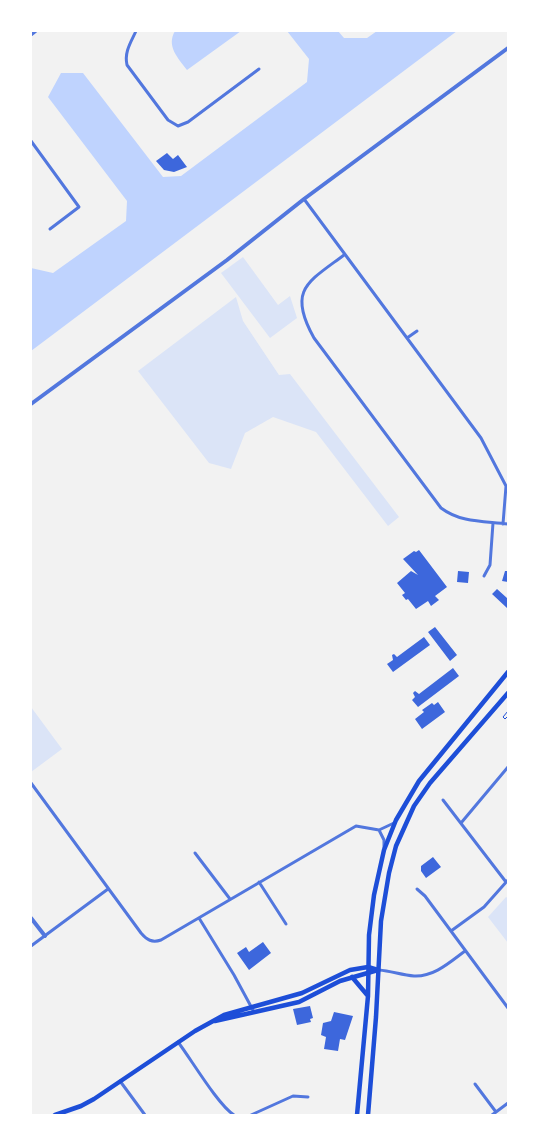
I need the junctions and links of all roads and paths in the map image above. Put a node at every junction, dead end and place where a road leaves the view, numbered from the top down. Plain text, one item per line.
1 (36, 31) edge
2 (136, 31) edge
3 (31, 35) edge
4 (508, 48) edge
5 (259, 69) dead end
6 (31, 140) edge
7 (304, 200) junction
8 (50, 229) dead end
9 (344, 255) junction
10 (417, 331) dead end
11 (407, 338) junction
12 (31, 404) edge
13 (494, 523) junction
14 (505, 524) edge
15 (484, 576) dead end
16 (508, 672) edge
17 (508, 693) edge
18 (508, 711) edge
19 (508, 716) edge
20 (508, 766) edge
21 (31, 783) edge
22 (443, 800) dead end
23 (395, 822) junction
24 (461, 823) junction
25 (379, 830) junction
26 (384, 850) junction
27 (195, 853) dead end
28 (507, 881) edge
29 (258, 882) junction
30 (108, 889) junction
31 (417, 889) dead end
32 (230, 900) junction
33 (31, 918) edge
34 (199, 918) junction
35 (286, 924) dead end
36 (451, 931) junction
37 (45, 936) junction
38 (31, 946) edge
39 (466, 951) junction
40 (368, 967) junction
41 (378, 970) junction
42 (368, 973) junction
43 (352, 977) junction
44 (368, 996) junction
45 (251, 1006) junction
46 (508, 1008) edge
47 (254, 1012) junction
48 (214, 1021) junction
49 (178, 1042) junction
50 (120, 1081) junction
51 (475, 1084) dead end
52 (308, 1097) dead end
53 (508, 1103) edge
54 (496, 1112) junction
55 (254, 1114) edge
56 (55, 1115) edge
57 (145, 1115) edge
58 (234, 1115) edge
59 (358, 1115) edge
60 (368, 1115) edge
61 (492, 1115) edge

1 - 3 street
2 - 5 street
4 - 7 street
6 - 8 street
7 - 9 street
7 - 12 street
9 - 11 street
9 - 13 street
10 - 11 street
11 - 14 street
13 - 14 street
13 - 15 street
16 - 23 main road
17 - 41 main road
18 - 19 path
20 - 24 street
21 - 30 street
22 - 24 street
23 - 25 street
23 - 26 main road
24 - 28 street
25 - 26 street
25 - 29 street
26 - 40 main road
27 - 32 street
28 - 36 street
29 - 32 street
29 - 35 street
30 - 34 street
30 - 37 street
31 - 36 street
32 - 34 street
33 - 37 street
34 - 45 street
36 - 39 street
37 - 38 street
39 - 41 street
39 - 46 street
40 - 41 main road
40 - 42 main road
40 - 45 main road
41 - 42 main road
41 - 60 main road
42 - 43 main road
42 - 44 main road
43 - 44 main road
43 - 47 main road
44 - 59 main road
45 - 47 street
45 - 48 main road
47 - 48 main road
48 - 49 main road
49 - 50 main road
49 - 58 street
50 - 56 main road
50 - 57 street
51 - 54 street
52 - 55 street
53 - 54 street
54 - 61 street

